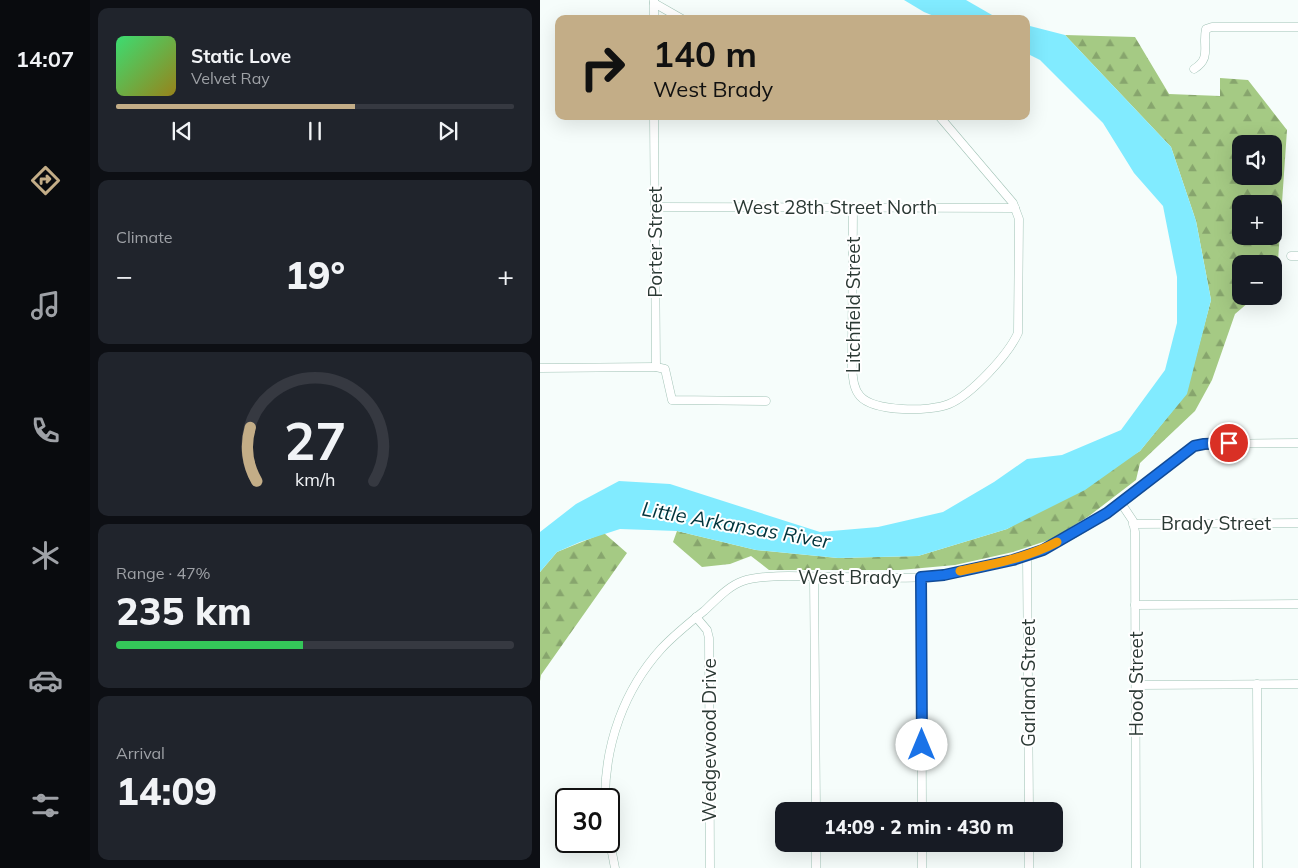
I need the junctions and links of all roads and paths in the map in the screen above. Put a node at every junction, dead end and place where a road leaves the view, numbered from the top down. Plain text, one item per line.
1 (654, 1) edge
2 (654, 15) edge
3 (676, 15) edge
4 (1298, 27) edge
5 (1194, 68) dead end
6 (654, 120) edge
7 (942, 120) edge
8 (655, 207) junction
9 (853, 207) junction
10 (1015, 208) junction
11 (656, 367) junction
12 (540, 368) edge
13 (766, 401) dead end
14 (1298, 443) edge
15 (1121, 503) junction
16 (1298, 523) edge
17 (1133, 524) junction
18 (1028, 555) junction
19 (814, 577) junction
20 (921, 577) junction
21 (1298, 604) edge
22 (1136, 605) junction
23 (696, 617) junction
24 (1257, 684) junction
25 (1298, 684) edge
26 (1136, 685) junction
27 (605, 788) edge
28 (816, 802) edge
29 (922, 802) edge
30 (1029, 802) edge
31 (816, 852) edge
32 (922, 852) edge
33 (1029, 852) edge
34 (612, 853) edge
35 (615, 868) edge
36 (710, 868) edge
37 (816, 868) edge
38 (922, 868) edge
39 (1029, 868) edge
40 (1136, 868) edge
41 (1258, 868) edge

1 - 2 street
1 - 3 street
4 - 5 street
6 - 8 street, Porter Street
7 - 10 street
8 - 9 street, West 28th Street North
8 - 11 street, Porter Street
9 - 10 street, West 28th Street North
9 - 10 street, Litchfield Street
11 - 12 street
11 - 13 street
14 - 15 street, West Brady
15 - 17 street, Hood Street
15 - 18 street, West Brady
16 - 17 street, Brady Street
17 - 22 street, Hood Street
18 - 20 street, West Brady
18 - 30 street, Garland Street
19 - 20 street, West Brady
19 - 23 street, West Brady
19 - 28 street
20 - 29 street
21 - 22 street
22 - 26 street, Hood Street
23 - 27 street, West Brady
23 - 36 street, Wedgewood Drive
24 - 25 street
24 - 26 street
24 - 41 street
26 - 40 street, Hood Street
31 - 37 street
32 - 38 street
33 - 39 street
34 - 35 street

